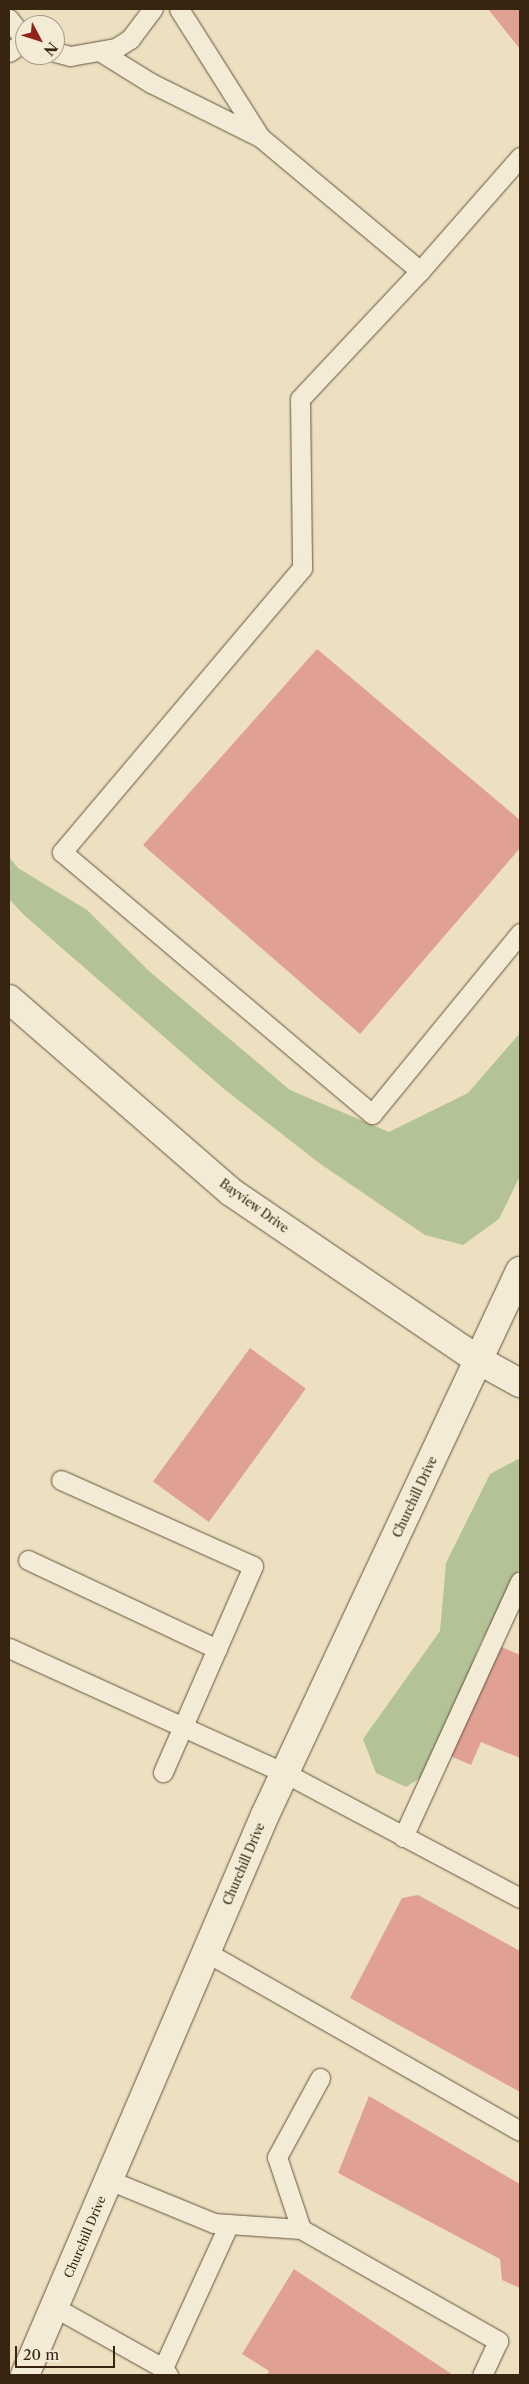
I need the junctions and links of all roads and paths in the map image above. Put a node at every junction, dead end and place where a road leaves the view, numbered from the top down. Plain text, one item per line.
1 (153, 9) edge
2 (179, 9) edge
3 (101, 52) junction
4 (65, 55) edge
5 (260, 137) junction
6 (520, 157) edge
7 (420, 271) junction
8 (520, 933) edge
9 (9, 999) edge
10 (520, 1272) edge
11 (480, 1361) junction
12 (520, 1383) edge
13 (61, 1480) dead end
14 (28, 1560) dead end
15 (520, 1581) edge
16 (9, 1648) edge
17 (217, 1648) junction
18 (183, 1727) junction
19 (163, 1772) dead end
20 (284, 1774) junction
21 (403, 1837) junction
22 (520, 1898) edge
23 (206, 1952) junction
24 (320, 2078) dead end
25 (520, 2131) edge
26 (109, 2180) junction
27 (229, 2224) junction
28 (301, 2229) junction
29 (54, 2308) junction
30 (165, 2371) edge
31 (25, 2375) edge
32 (482, 2375) edge

1 - 3 lane
2 - 5 lane
3 - 4 lane
3 - 5 lane
5 - 7 lane
6 - 7 lane
7 - 8 lane
9 - 11 street, Bayview Drive
10 - 11 street, Churchill Drive
11 - 12 street, Bayview Drive
11 - 20 street, Churchill Drive
13 - 17 lane
14 - 17 lane
15 - 21 lane
16 - 18 lane
17 - 18 lane
18 - 19 lane
18 - 20 lane
20 - 21 lane
20 - 23 street, Churchill Drive
21 - 22 lane
23 - 25 lane
23 - 26 street, Churchill Drive
24 - 28 lane
26 - 27 lane
26 - 29 street, Churchill Drive
27 - 28 lane
27 - 30 lane
28 - 32 lane
29 - 30 lane
29 - 31 street, Churchill Drive

